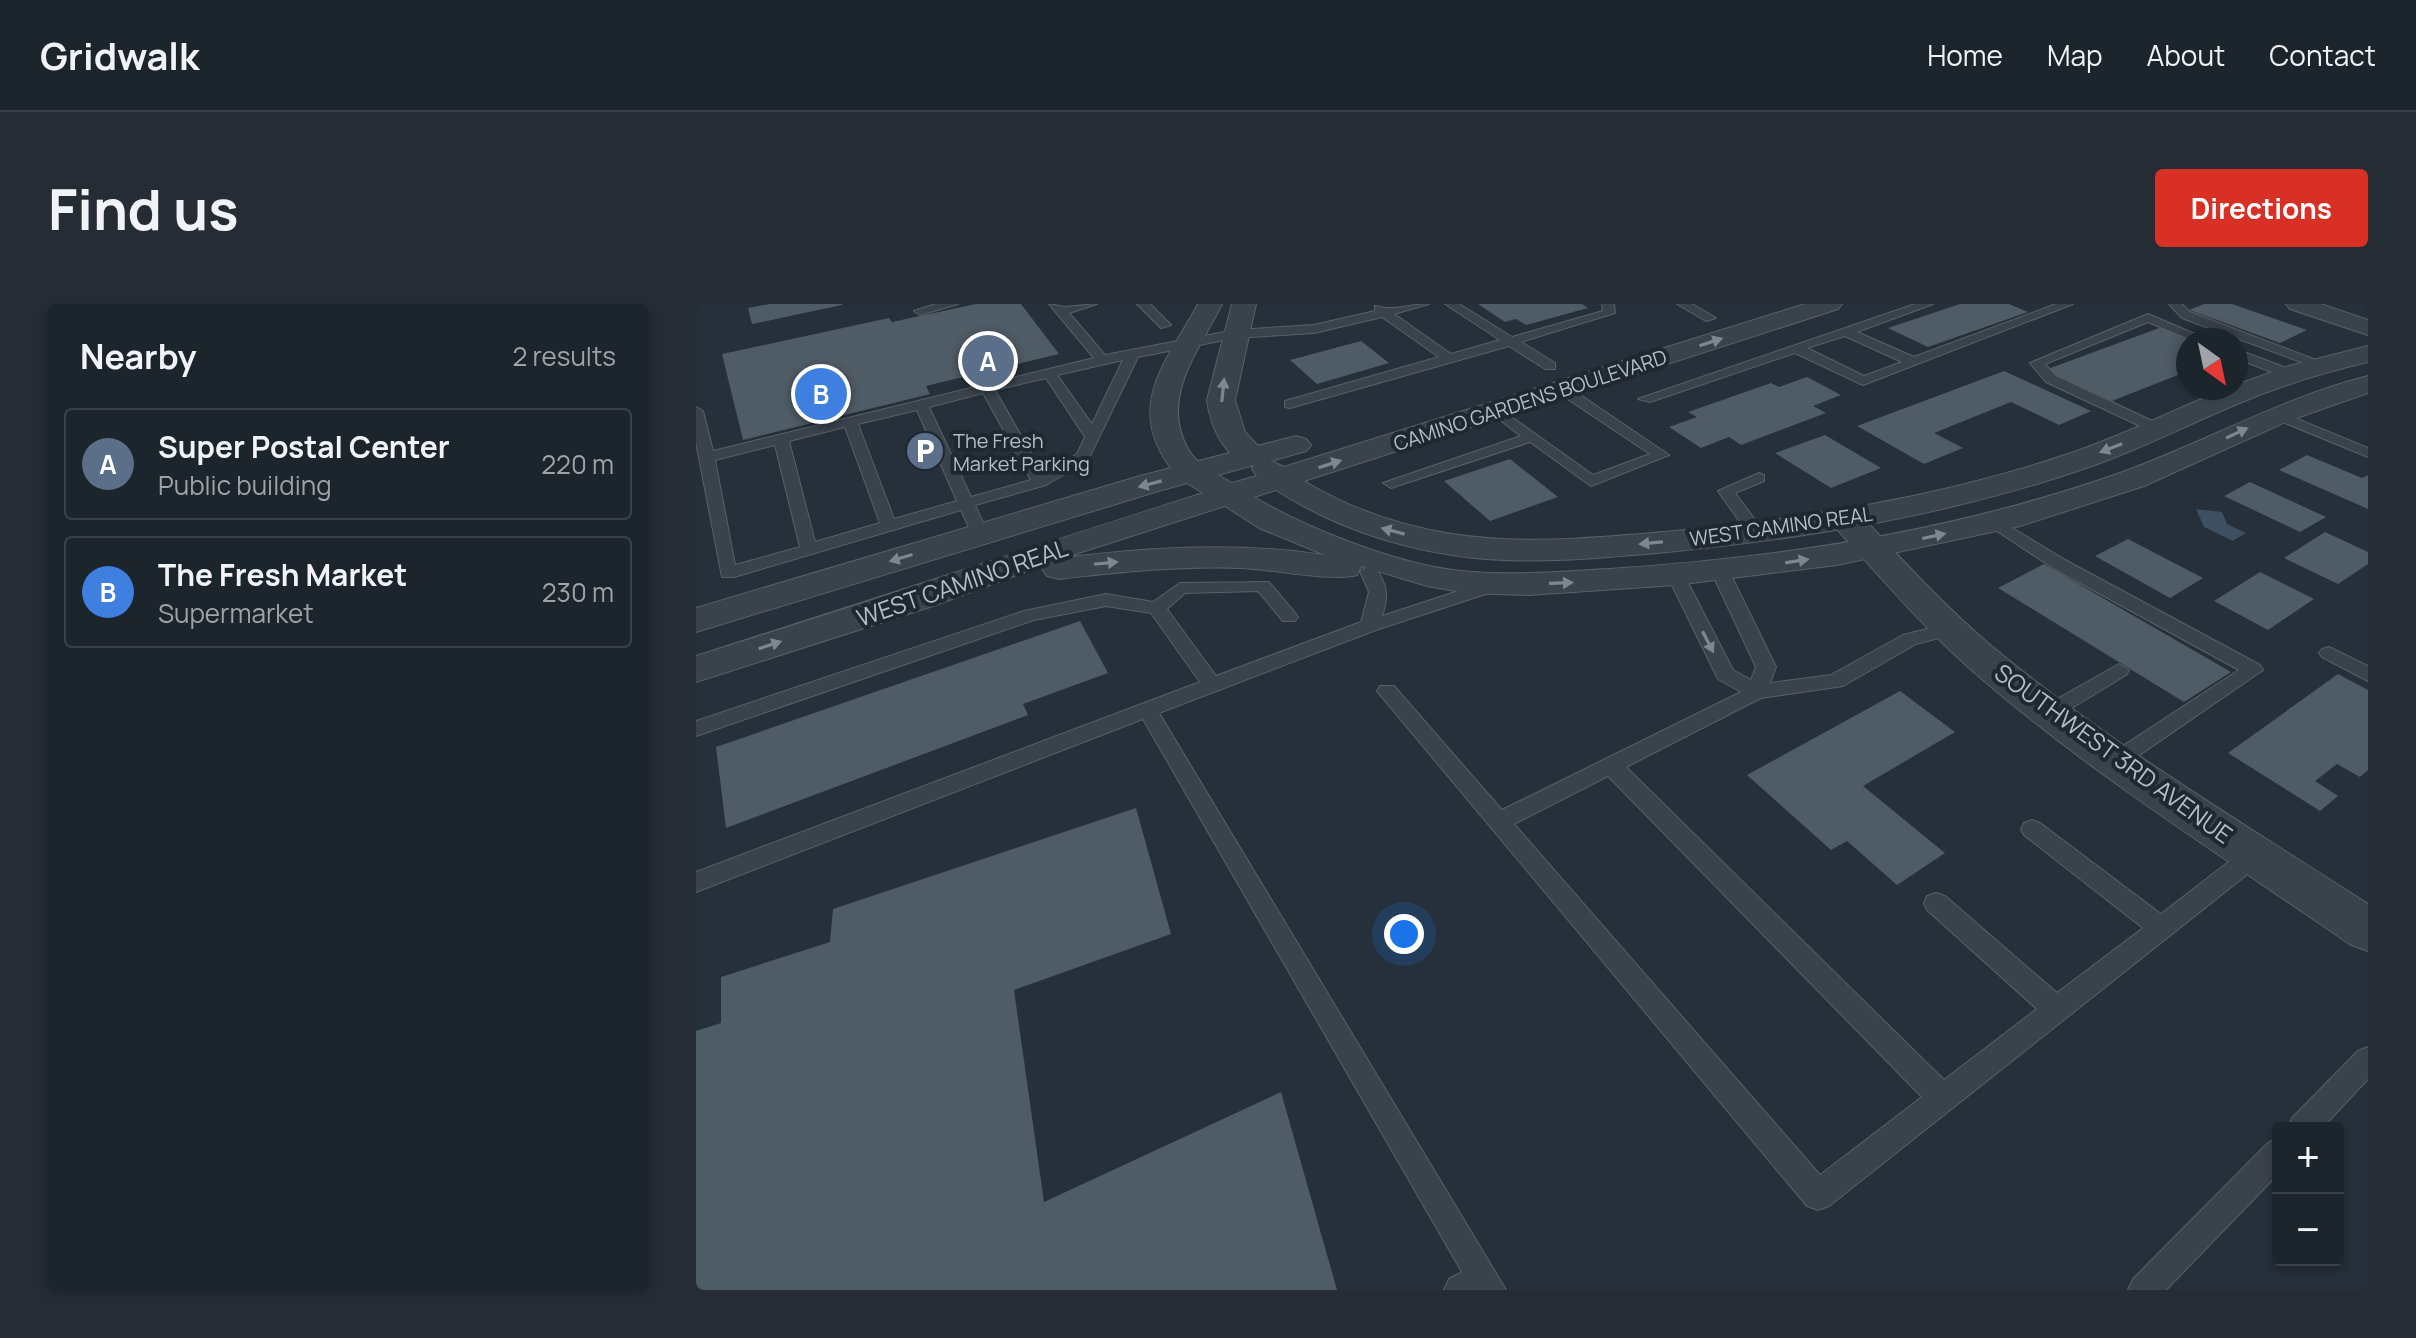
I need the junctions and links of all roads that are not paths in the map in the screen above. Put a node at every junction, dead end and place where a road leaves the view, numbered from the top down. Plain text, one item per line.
1 (952, 304) edge
2 (1091, 304) edge
3 (1143, 304) edge
4 (1210, 304) edge
5 (1244, 304) edge
6 (1371, 304) edge
7 (1423, 304) edge
8 (1451, 304) edge
9 (1608, 304) edge
10 (1683, 304) edge
11 (1757, 304) edge
12 (1830, 304) edge
13 (1927, 304) edge
14 (2175, 304) edge
15 (2298, 304) edge
16 (2058, 305) edge
17 (1058, 307) edge
18 (920, 311) dead end
19 (1387, 314) junction
20 (1710, 318) junction
21 (1165, 325) dead end
22 (2368, 328) edge
23 (2176, 329) edge
24 (1845, 331) junction
25 (1235, 334) junction
26 (1510, 341) junction
27 (1635, 341) junction
28 (1188, 342) junction
29 (1796, 348) junction
30 (2368, 354) edge
31 (1132, 355) junction
32 (1662, 357) junction
33 (2248, 358) edge
34 (1450, 359) junction
35 (1102, 360) junction
36 (1913, 362) junction
37 (2322, 365) junction
38 (1049, 373) junction
39 (1520, 375) dead end
40 (2292, 375) junction
41 (1556, 378) junction
42 (2368, 384) edge
43 (987, 388) junction
44 (1645, 399) dead end
45 (921, 404) junction
46 (1290, 404) dead end
47 (1496, 410) junction
48 (696, 411) edge
49 (2278, 415) junction
50 (850, 422) junction
51 (2158, 429) junction
52 (1328, 435) dead end
53 (1093, 437) junction
54 (1532, 437) junction
55 (781, 439) junction
56 (2368, 453) edge
57 (707, 457) junction
58 (1253, 457) junction
59 (1193, 473) junction
60 (1759, 478) dead end
61 (1281, 480) junction
62 (1040, 482) junction
63 (1391, 483) dead end
64 (1229, 496) junction
65 (1845, 518) junction
66 (973, 519) junction
67 (1994, 522) junction
68 (889, 526) junction
69 (1756, 532) junction
70 (1873, 548) junction
71 (809, 550) junction
72 (1369, 571) junction
73 (1720, 571) junction
74 (1676, 575) junction
75 (1427, 576) junction
76 (1501, 583) junction
77 (920, 598) junction
78 (1157, 608) junction
79 (1289, 617) dead end
80 (696, 620) edge
81 (1369, 626) junction
82 (1951, 629) junction
83 (2329, 653) dead end
84 (696, 669) edge
85 (2119, 670) dead end
86 (2368, 674) edge
87 (1212, 685) junction
88 (1387, 691) dead end
89 (1757, 692) junction
90 (1148, 711) junction
91 (2050, 712) junction
92 (696, 729) edge
93 (2117, 760) junction
94 (1610, 764) junction
95 (1497, 822) junction
96 (2032, 829) dead end
97 (2256, 854) junction
98 (696, 882) edge
99 (1936, 903) dead end
100 (2161, 928) junction
101 (2368, 930) edge
102 (2057, 1010) junction
103 (2368, 1060) edge
104 (1943, 1098) junction
105 (2308, 1122) edge
106 (2272, 1159) edge
107 (1478, 1286) edge
108 (2144, 1290) edge

1 - 18 lane
2 - 17 lane
3 - 21 lane
4 - 28 street
5 - 25 street
6 - 19 lane
7 - 19 lane
8 - 26 lane
9 - 26 lane
10 - 20 lane
11 - 20 street, CAMINO GARDENS BOULEVARD
32 -> 12 street, CAMINO GARDENS BOULEVARD
13 - 24 lane
14 - 37 lane
15 - 22 street
16 - 36 lane
17 - 35 lane
19 - 25 lane
19 - 34 lane
20 - 27 street, CAMINO GARDENS BOULEVARD
23 - 51 lane
24 - 29 lane
24 - 36 lane
25 - 28 lane
58 -> 25 street
26 - 34 lane
26 - 41 lane
27 - 32 street
27 - 41 street, CAMINO GARDENS BOULEVARD
28 - 31 lane
28 - 59 street
29 - 36 lane
29 - 44 lane
30 - 37 street, WEST CAMINO REAL
31 - 35 lane
31 - 53 lane
32 - 41 street, CAMINO GARDENS BOULEVARD
33 - 40 lane
34 - 46 lane
35 - 38 lane
37 - 40 street, WEST CAMINO REAL
38 - 43 lane
38 - 53 lane
39 - 41 street, CAMINO GARDENS BOULEVARD
40 - 51 street, WEST CAMINO REAL
41 - 47 street, CAMINO GARDENS BOULEVARD
41 - 54 lane
42 - 49 street, WEST CAMINO REAL
43 - 45 lane
43 - 62 lane
45 - 50 lane
45 - 66 lane
47 - 54 lane
61 -> 47 street, CAMINO GARDENS BOULEVARD
48 - 57 lane
49 - 56 lane
67 -> 49 street, WEST CAMINO REAL
50 - 55 lane
50 - 68 lane
51 -> 65 street, WEST CAMINO REAL
52 - 58 street
53 - 62 lane
54 - 63 lane
55 - 57 lane
55 - 71 lane
57 - 71 lane
58 - 59 street, WEST CAMINO REAL
58 - 61 street, WEST CAMINO REAL
59 - 64 street, WEST CAMINO REAL
59 -> 66 street, WEST CAMINO REAL
60 - 69 lane
61 - 64 street, CAMINO GARDENS BOULEVARD
69 -> 61 street, WEST CAMINO REAL
62 - 66 lane
64 - 75 street, WEST CAMINO REAL
64 - 77 street, WEST CAMINO REAL
65 - 69 street, WEST CAMINO REAL
65 - 70 street, SOUTHWEST 3RD AVENUE
66 - 68 lane
66 -> 80 street, WEST CAMINO REAL
70 -> 67 street, WEST CAMINO REAL
67 - 93 lane
68 - 71 lane
73 -> 70 street, WEST CAMINO REAL
70 - 82 street, SOUTHWEST 3RD AVENUE
72 - 75 street
77 -> 72 street
72 - 81 lane
73 - 74 street, WEST CAMINO REAL
73 - 89 lane
76 -> 74 street, WEST CAMINO REAL
74 -> 89 lane
75 - 76 street, WEST CAMINO REAL
76 - 81 lane
84 -> 77 street, WEST CAMINO REAL
78 - 79 lane
78 - 87 lane
78 - 92 lane
81 - 87 lane
82 - 89 lane
82 - 91 street, SOUTHWEST 3RD AVENUE
83 - 86 lane
85 - 91 lane
87 - 90 lane
88 - 95 lane
89 - 94 lane
90 - 98 lane
90 - 107 lane
91 - 93 street, SOUTHWEST 3RD AVENUE
93 - 97 street, SOUTHWEST 3RD AVENUE
94 - 95 lane
94 - 104 lane
95 - 104 lane
96 - 100 lane
97 - 100 lane
97 - 101 street, SOUTHWEST 3RD AVENUE
99 - 102 lane
100 - 102 lane
102 - 104 lane
103 - 105 lane
106 - 108 lane

